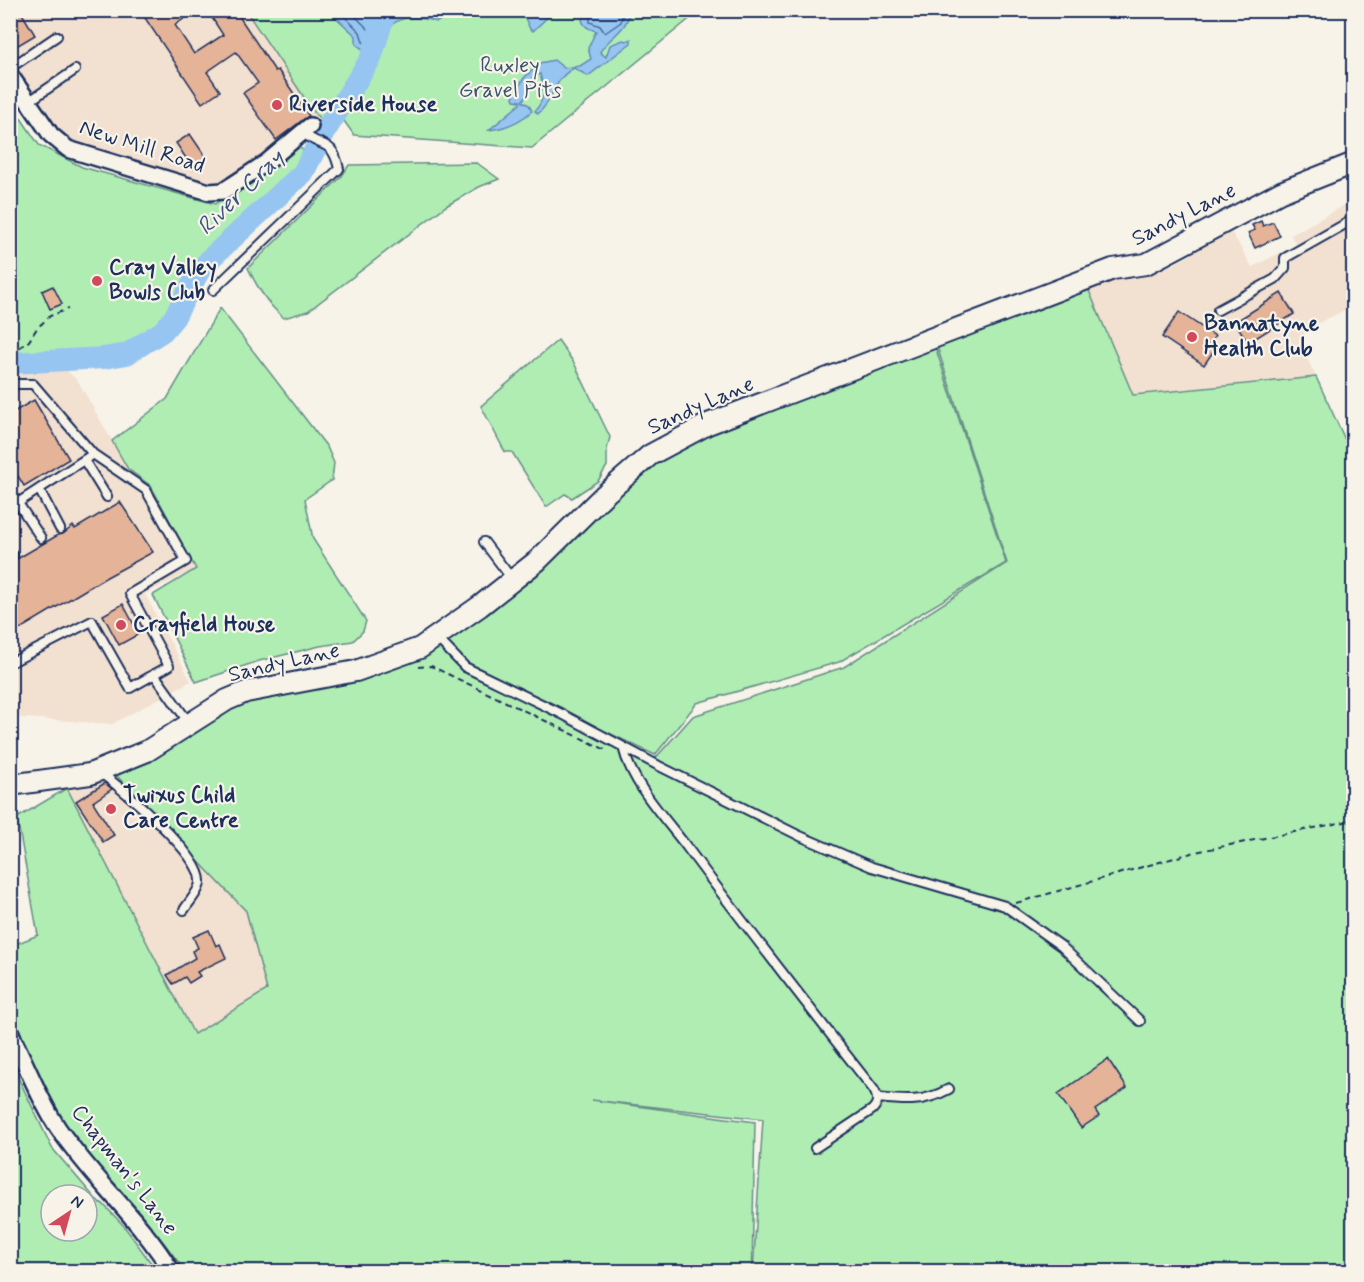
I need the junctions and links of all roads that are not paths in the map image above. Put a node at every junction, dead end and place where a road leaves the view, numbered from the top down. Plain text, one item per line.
1 (57, 36) dead end
2 (10, 68) edge
3 (75, 70) dead end
4 (10, 75) edge
5 (28, 102) junction
6 (307, 132) joint
7 (1351, 166) edge
8 (1353, 219) edge
9 (213, 290) dead end
10 (1218, 310) dead end
11 (10, 384) edge
12 (93, 454) junction
13 (84, 460) junction
14 (39, 489) junction
15 (10, 491) edge
16 (107, 498) dead end
17 (18, 503) junction
18 (10, 508) edge
19 (60, 529) dead end
20 (41, 538) dead end
21 (484, 542) dead end
22 (513, 580) junction
23 (436, 637) junction
24 (10, 663) edge
25 (154, 674) junction
26 (189, 723) junction
27 (623, 747) junction
28 (99, 771) junction
29 (10, 786) edge
30 (184, 910) dead end
31 (1140, 1022) dead end
32 (10, 1031) edge
33 (949, 1089) dead end
34 (878, 1098) junction
35 (816, 1148) dead end
36 (172, 1272) edge

1 - 2 lane
3 - 5 lane
4 - 5 street, New Mill Road
5 - 6 street, New Mill Road
6 - 9 lane
7 - 22 street, Sandy Lane
8 - 10 lane
11 - 12 lane
12 - 13 lane
12 - 25 lane
13 - 14 lane
13 - 16 lane
14 - 17 lane
14 - 19 lane
15 - 17 lane
17 - 18 lane
17 - 20 lane
21 - 22 lane
22 - 23 street, Sandy Lane
23 - 26 street, Sandy Lane
23 - 27 lane
24 - 25 lane
25 - 26 lane
26 - 28 street, Sandy Lane
27 - 31 lane
27 - 34 lane
28 - 29 street, Sandy Lane
28 - 30 lane
32 - 36 street, Chapman's Lane
33 - 34 lane
34 - 35 lane

